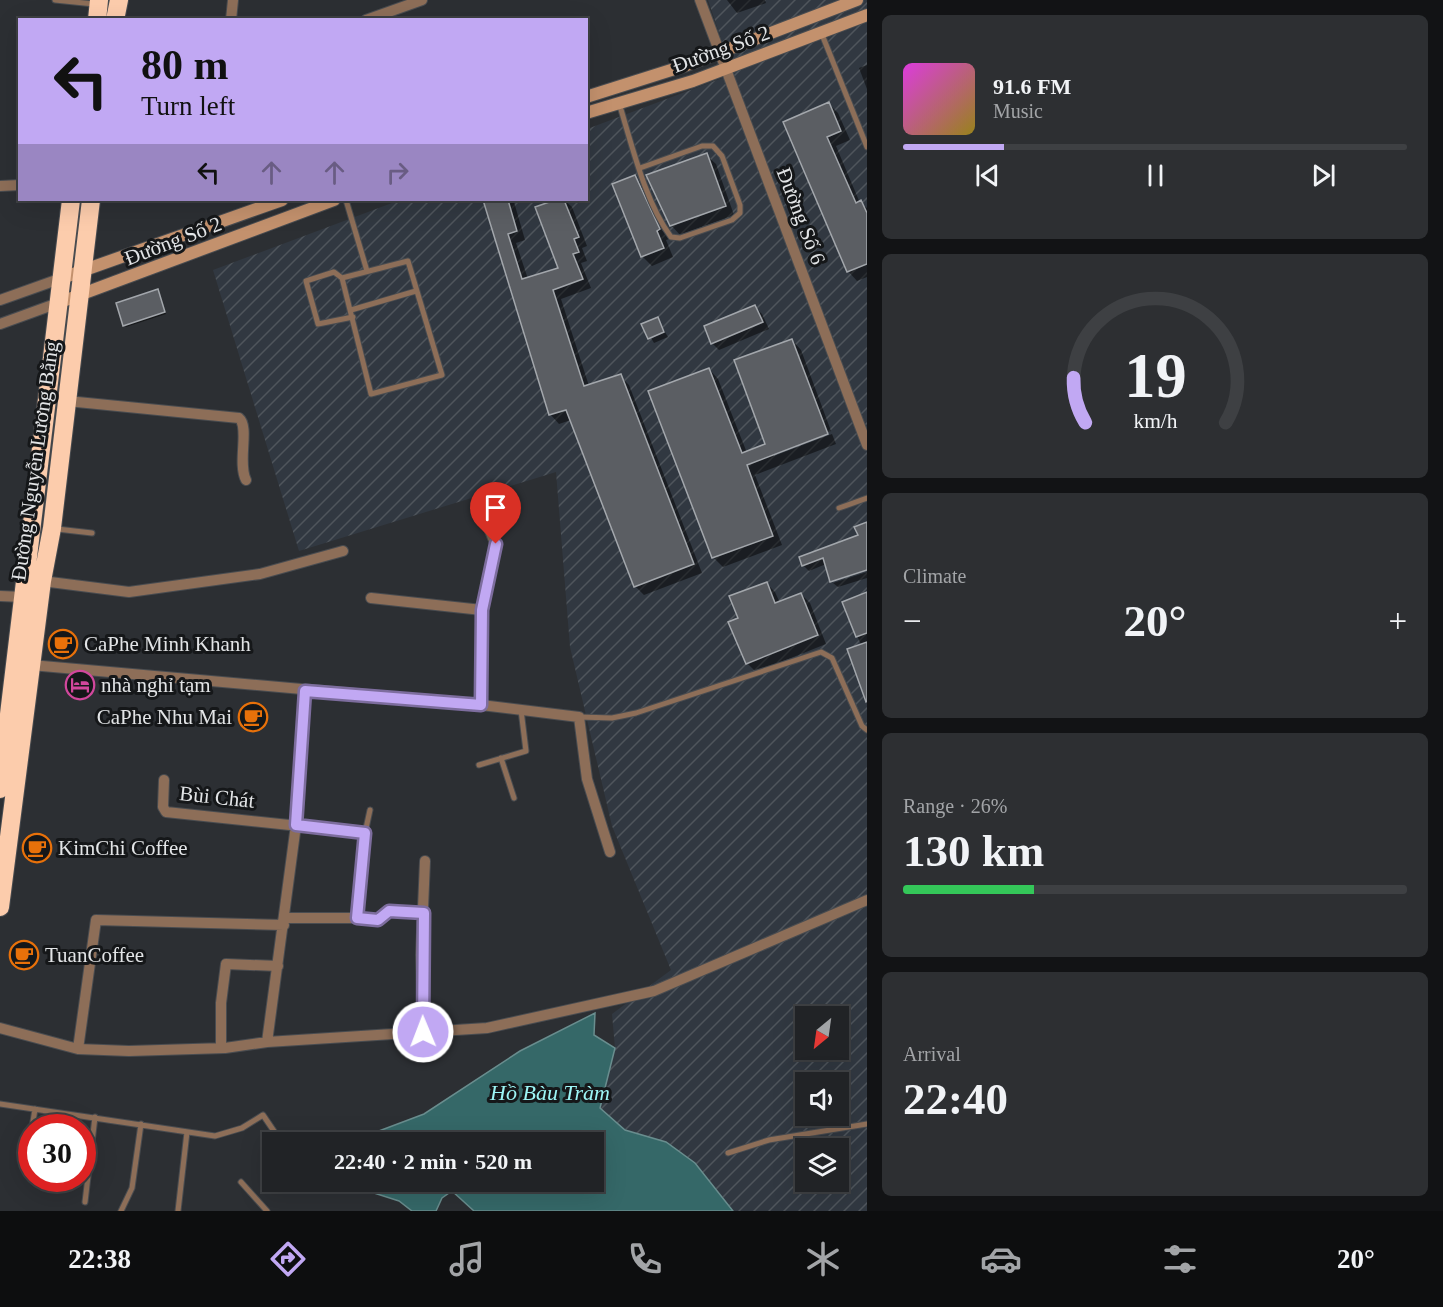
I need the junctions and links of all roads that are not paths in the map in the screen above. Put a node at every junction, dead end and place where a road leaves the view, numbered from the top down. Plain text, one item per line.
1 (54, 0) edge
2 (119, 0) edge
3 (233, 0) edge
4 (422, 0) edge
5 (700, 0) edge
6 (857, 0) edge
7 (98, 8) edge
8 (867, 15) edge
9 (116, 18) edge
10 (231, 18) edge
11 (372, 18) edge
12 (821, 32) junction
13 (719, 53) junction
14 (725, 70) junction
15 (588, 97) edge
16 (619, 102) junction
17 (588, 112) edge
18 (867, 147) edge
19 (640, 168) junction
20 (18, 185) edge
21 (0, 186) edge
22 (71, 201) edge
23 (91, 201) edge
24 (279, 201) edge
25 (331, 201) edge
26 (346, 201) edge
27 (82, 272) junction
28 (367, 272) junction
29 (62, 278) junction
30 (342, 278) junction
31 (416, 291) junction
32 (80, 296) junction
33 (0, 300) edge
34 (58, 303) junction
35 (351, 310) junction
36 (353, 317) junction
37 (0, 324) edge
38 (67, 401) junction
39 (867, 445) edge
40 (246, 480) dead end
41 (867, 498) edge
42 (478, 503) dead end
43 (839, 508) dead end
44 (52, 528) junction
45 (92, 533) dead end
46 (343, 551) dead end
47 (42, 581) junction
48 (0, 596) edge
49 (23, 597) junction
50 (371, 598) dead end
51 (482, 610) junction
52 (31, 665) junction
53 (305, 691) junction
54 (481, 705) junction
55 (521, 710) junction
56 (579, 717) junction
57 (867, 730) edge
58 (501, 759) junction
59 (479, 765) dead end
60 (164, 780) dead end
61 (0, 789) edge
62 (514, 798) dead end
63 (370, 810) dead end
64 (296, 825) junction
65 (365, 833) junction
66 (610, 852) dead end
67 (425, 861) dead end
68 (867, 900) edge
69 (0, 903) edge
70 (424, 913) junction
71 (357, 918) junction
72 (284, 922) junction
73 (278, 966) junction
74 (0, 1028) edge
75 (423, 1032) junction
76 (267, 1042) junction
77 (221, 1048) junction
78 (78, 1049) junction
79 (0, 1104) edge
80 (35, 1109) junction
81 (34, 1114) edge
82 (72, 1114) edge
83 (96, 1117) edge
84 (141, 1124) junction
85 (867, 1124) edge
86 (187, 1132) junction
87 (275, 1132) edge
88 (728, 1153) dead end
89 (241, 1182) dead end
90 (86, 1192) edge
91 (85, 1203) dead end
92 (121, 1211) edge
93 (178, 1211) edge
94 (267, 1211) edge

1 - 7 lane
2 - 9 highway
3 - 10 street
4 - 11 street
5 - 13 street, Đường Số 6
6 - 13 street, Đường Số 2
8 - 12 street, Đường Số 2
12 - 14 street, Đường Số 2
12 - 18 lane
13 - 14 street, Đường Số 6
13 - 15 street, Đường Số 2
14 - 16 street, Đường Số 2
14 - 39 street, Đường Số 6
16 - 17 street, Đường Số 2
16 - 19 lane
19 - 19 lane
20 - 21 street
22 - 29 highway, Đường Nguyễn Lương Bằng
23 - 27 highway, Đường Nguyễn Lương Bằng
24 - 27 street, Đường Số 2
25 - 32 street, Đường Số 2
26 - 28 lane
27 - 29 street, Đường Số 2
27 - 32 highway, Đường Nguyễn Lương Bằng
28 - 30 lane
28 - 31 lane
29 - 33 street
29 - 34 highway, Đường Nguyễn Lương Bằng
30 - 35 lane
30 - 36 lane
31 - 35 lane
31 - 36 lane
32 - 34 street, Đường Số 2
32 - 38 highway, Đường Nguyễn Lương Bằng
34 - 37 street
34 - 49 highway, Đường Nguyễn Lương Bằng
35 - 36 lane
38 - 40 street
38 - 44 highway, Đường Nguyễn Lương Bằng
41 - 43 lane
42 - 51 street
44 - 45 lane
44 - 47 highway, Đường Nguyễn Lương Bằng
46 - 47 street
47 - 52 highway, Đường Nguyễn Lương Bằng
48 - 49 street
49 - 61 highway, Đường Nguyễn Lương Bằng
50 - 51 street
51 - 54 street
52 - 53 street
52 - 69 highway, Đường Nguyễn Lương Bằng
53 - 54 street
53 - 64 street
54 - 55 street
55 - 56 street
55 - 58 lane
56 - 57 lane
56 - 66 street
58 - 59 lane
58 - 62 lane
60 - 64 street, Bùi Chát
63 - 65 lane
64 - 65 street
64 - 72 street
65 - 71 street
67 - 70 street
68 - 75 street
70 - 71 street
70 - 75 street
71 - 72 street
72 - 73 street
72 - 78 street
73 - 76 street
73 - 77 street
74 - 78 street
75 - 76 street
76 - 77 street
77 - 78 street
79 - 80 lane
80 - 81 lane
80 - 82 lane
83 - 84 lane
84 - 86 lane
84 - 92 lane
85 - 88 lane
86 - 87 lane
86 - 93 lane
89 - 94 lane
90 - 91 lane

